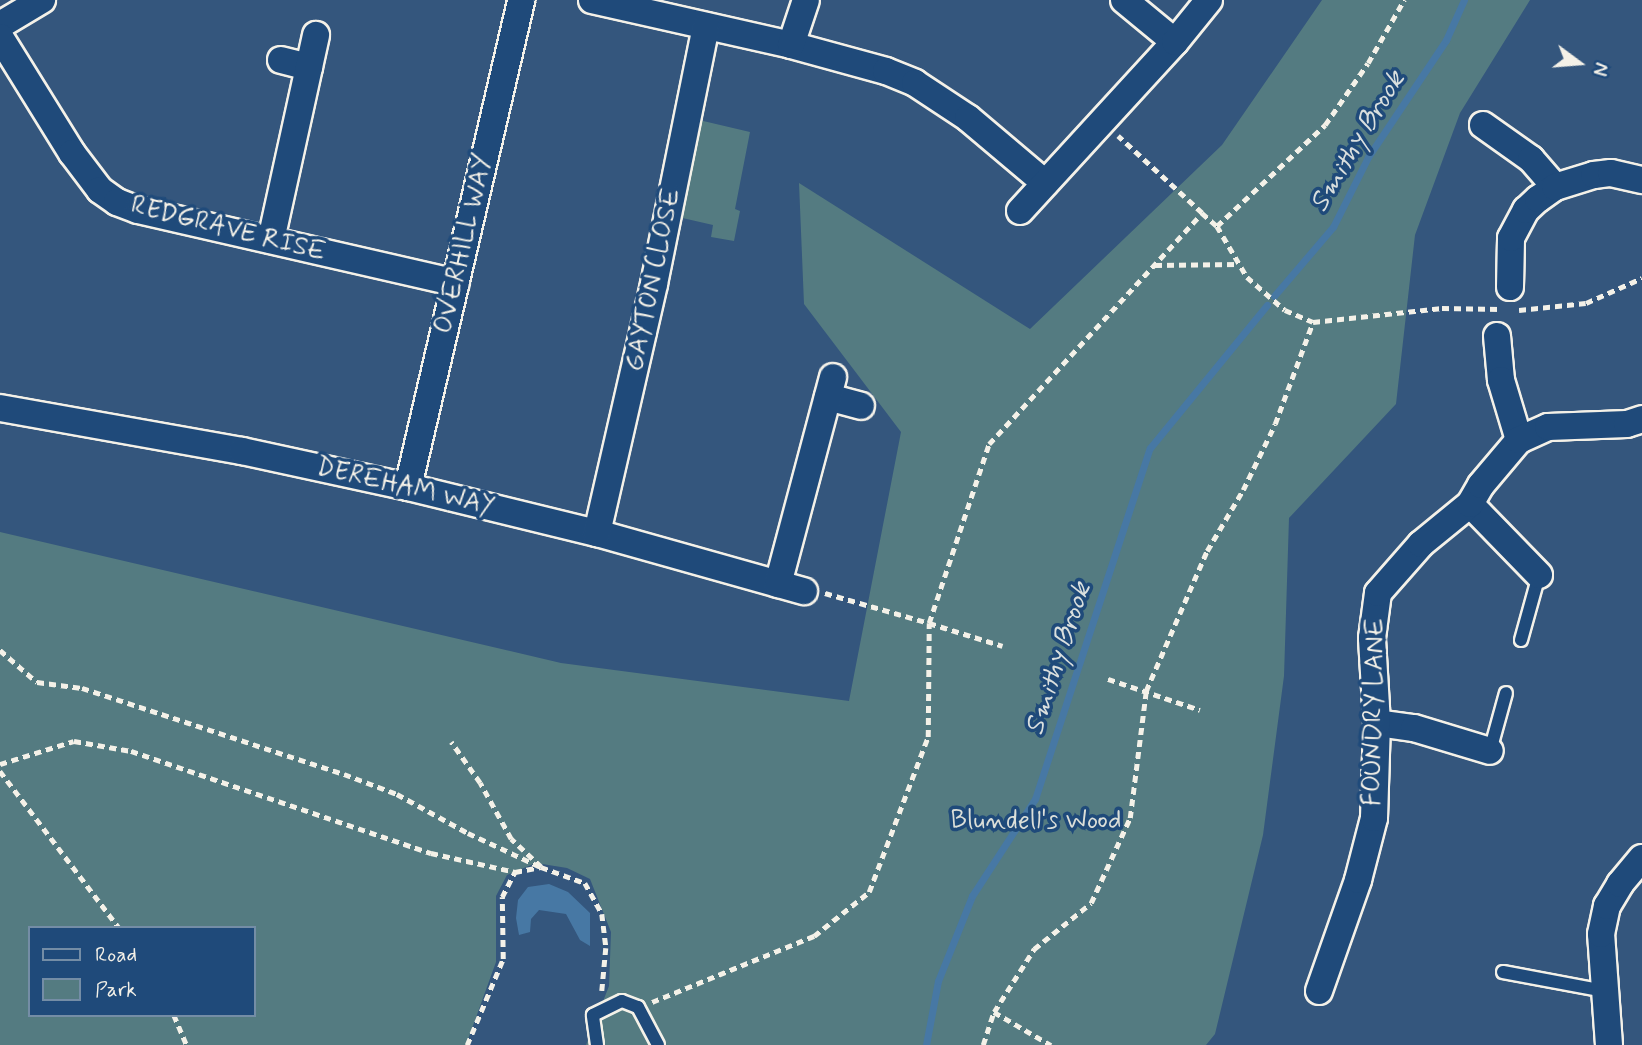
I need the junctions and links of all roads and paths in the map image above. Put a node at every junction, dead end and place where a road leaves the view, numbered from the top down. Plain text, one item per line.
1 (43, 0) edge
2 (521, 0) edge
3 (806, 0) edge
4 (1124, 0) edge
5 (1209, 0) edge
6 (1404, 0) edge
7 (603, 1) edge
8 (0, 25) edge
9 (706, 26) junction
10 (316, 35) dead end
11 (0, 37) edge
12 (1175, 42) junction
13 (791, 45) junction
14 (281, 60) dead end
15 (309, 67) junction
16 (1101, 122) junction
17 (1483, 125) dead end
18 (1642, 180) edge
19 (1045, 183) junction
20 (1555, 187) junction
21 (1020, 211) dead end
22 (1202, 213) junction
23 (1217, 226) junction
24 (271, 240) junction
25 (1239, 264) junction
26 (1154, 265) junction
27 (1642, 278) edge
28 (456, 283) junction
29 (1510, 287) dead end
30 (1313, 322) junction
31 (1497, 336) dead end
32 (862, 406) dead end
33 (0, 408) edge
34 (1642, 419) edge
35 (1519, 440) junction
36 (408, 487) junction
37 (1470, 505) junction
38 (597, 533) junction
39 (1539, 575) joint
40 (778, 584) junction
41 (804, 591) joint
42 (929, 623) junction
43 (1521, 640) dead end
44 (1003, 646) dead end
45 (0, 650) edge
46 (1108, 679) dead end
47 (1146, 691) junction
48 (1506, 693) dead end
49 (1200, 710) dead end
50 (1377, 723) junction
51 (451, 742) dead end
52 (1490, 751) joint
53 (0, 764) edge
54 (0, 771) edge
55 (1642, 858) edge
56 (541, 867) junction
57 (515, 872) junction
58 (117, 926) edge
59 (1503, 972) dead end
60 (1319, 991) dead end
61 (1605, 991) junction
62 (638, 1007) junction
63 (994, 1012) junction
64 (593, 1015) junction
65 (175, 1017) edge
66 (187, 1045) edge
67 (467, 1045) edge
68 (597, 1045) edge
69 (658, 1045) edge
70 (984, 1045) edge
71 (1051, 1045) edge
72 (1609, 1045) edge

1 - 8 street
2 - 28 street, OVERHILL WAY
3 - 13 street
4 - 12 street
5 - 12 street
6 - 23 path
7 - 9 street
9 - 13 street
9 - 38 street, GAYTON CLOSE
10 - 15 street
11 - 24 street, REDGRAVE RISE
12 - 16 street
13 - 19 street
14 - 15 street
15 - 24 street
16 - 19 street
16 - 22 path
17 - 20 street
18 - 20 street
19 - 21 street
20 - 29 street
22 - 23 path
22 - 26 path
23 - 25 path
24 - 28 street, REDGRAVE RISE
25 - 26 path
25 - 30 path
26 - 42 path
27 - 30 path
28 - 36 street, OVERHILL WAY
30 - 47 path
31 - 35 street
32 - 40 street
33 - 36 street, DEREHAM WAY
34 - 35 street, FOUNDRY LANE
35 - 37 street, FOUNDRY LANE
36 - 38 street, DEREHAM WAY
37 - 39 street
37 - 50 street, FOUNDRY LANE
38 - 40 street, DEREHAM WAY
39 - 43 lane
40 - 41 street, DEREHAM WAY
41 - 42 path
42 - 44 path
42 - 62 path
45 - 56 path
46 - 47 path
47 - 49 path
47 - 63 path
48 - 52 lane
50 - 52 street
50 - 60 street, FOUNDRY LANE
51 - 56 path
53 - 57 path
54 - 58 path
55 - 61 street
56 - 57 path
56 - 64 path
57 - 67 path
59 - 61 lane
61 - 72 street
62 - 64 lane
62 - 69 lane
63 - 70 path
63 - 71 path
64 - 68 lane
65 - 66 path

